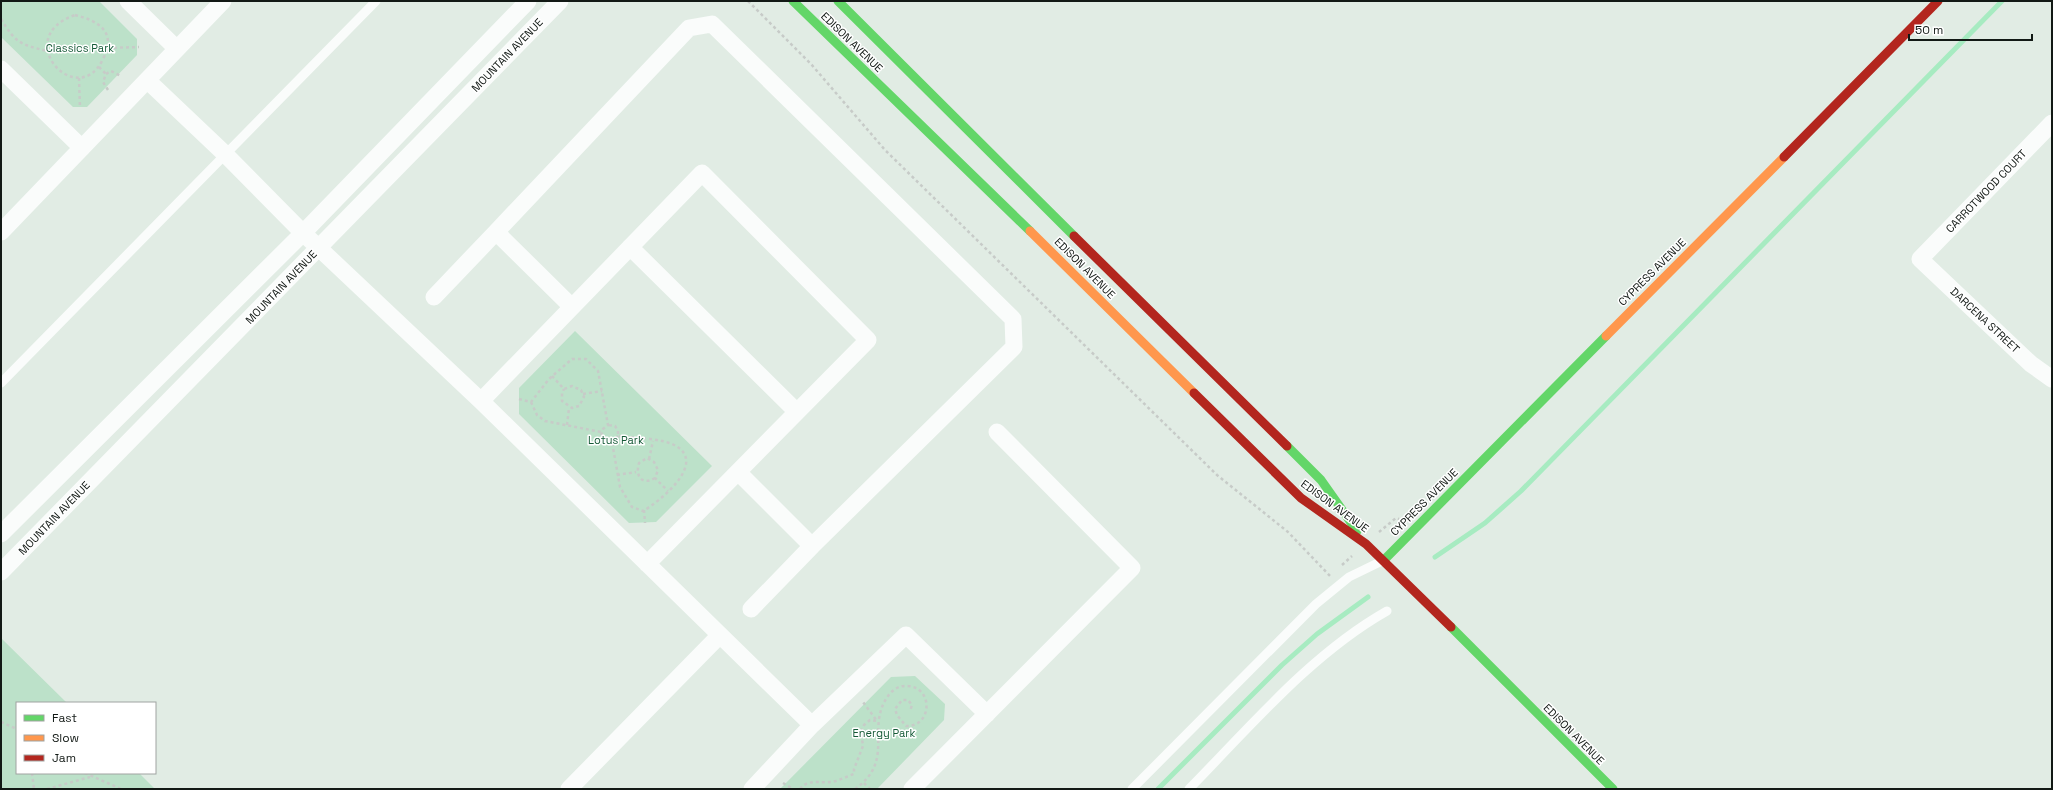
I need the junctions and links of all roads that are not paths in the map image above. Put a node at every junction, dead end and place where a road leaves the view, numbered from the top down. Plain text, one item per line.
1 (128, 1) edge
2 (223, 1) edge
3 (376, 1) edge
4 (528, 1) edge
5 (560, 1) edge
6 (793, 1) edge
7 (838, 1) edge
8 (1938, 1) edge
9 (177, 49) junction
10 (1, 69) edge
11 (148, 81) junction
12 (2052, 123) edge
13 (82, 148) junction
14 (225, 154) junction
15 (1, 232) edge
16 (496, 232) junction
17 (302, 233) junction
18 (630, 247) junction
19 (319, 249) junction
20 (1920, 259) joint
21 (434, 296) dead end
22 (571, 306) junction
23 (2052, 379) edge
24 (1, 383) edge
25 (481, 401) junction
26 (797, 412) junction
27 (997, 432) dead end
28 (738, 472) junction
29 (1, 534) edge
30 (1366, 544) junction
31 (812, 546) junction
32 (1384, 560) junction
33 (647, 564) junction
34 (1, 572) edge
35 (751, 609) dead end
36 (1387, 611) dead end
37 (720, 636) junction
38 (987, 714) junction
39 (812, 725) junction
40 (569, 789) edge
41 (752, 789) edge
42 (912, 789) edge
43 (1132, 789) edge
44 (1189, 789) edge
45 (1613, 789) edge

1 - 9 street
2 - 9 street
3 - 14 lane
4 - 17 street, MOUNTAIN AVENUE
5 - 19 street, MOUNTAIN AVENUE
6 - 30 main road, EDISON AVENUE
7 - 30 main road, EDISON AVENUE
8 - 32 main road, CYPRESS AVENUE
9 - 11 street
10 - 13 street
11 - 13 street
11 - 14 street
12 - 20 street, CARROTWOOD COURT
13 - 15 street
14 - 17 street
14 - 24 lane
16 - 21 street
16 - 22 street
16 - 31 street
17 - 19 street
17 - 29 street, MOUNTAIN AVENUE
18 - 22 street
18 - 26 street
18 - 26 street
19 - 25 street
19 - 34 street, MOUNTAIN AVENUE
20 - 23 street, DARCENA STREET
22 - 25 street
25 - 33 street
26 - 28 street
27 - 38 street
28 - 31 street
28 - 33 street
30 - 32 main road, EDISON AVENUE
31 - 35 street
32 - 43 lane
32 - 45 main road, EDISON AVENUE
33 - 37 street
36 - 44 lane
37 - 39 street
37 - 40 street
38 - 39 street
38 - 42 street
39 - 41 street

